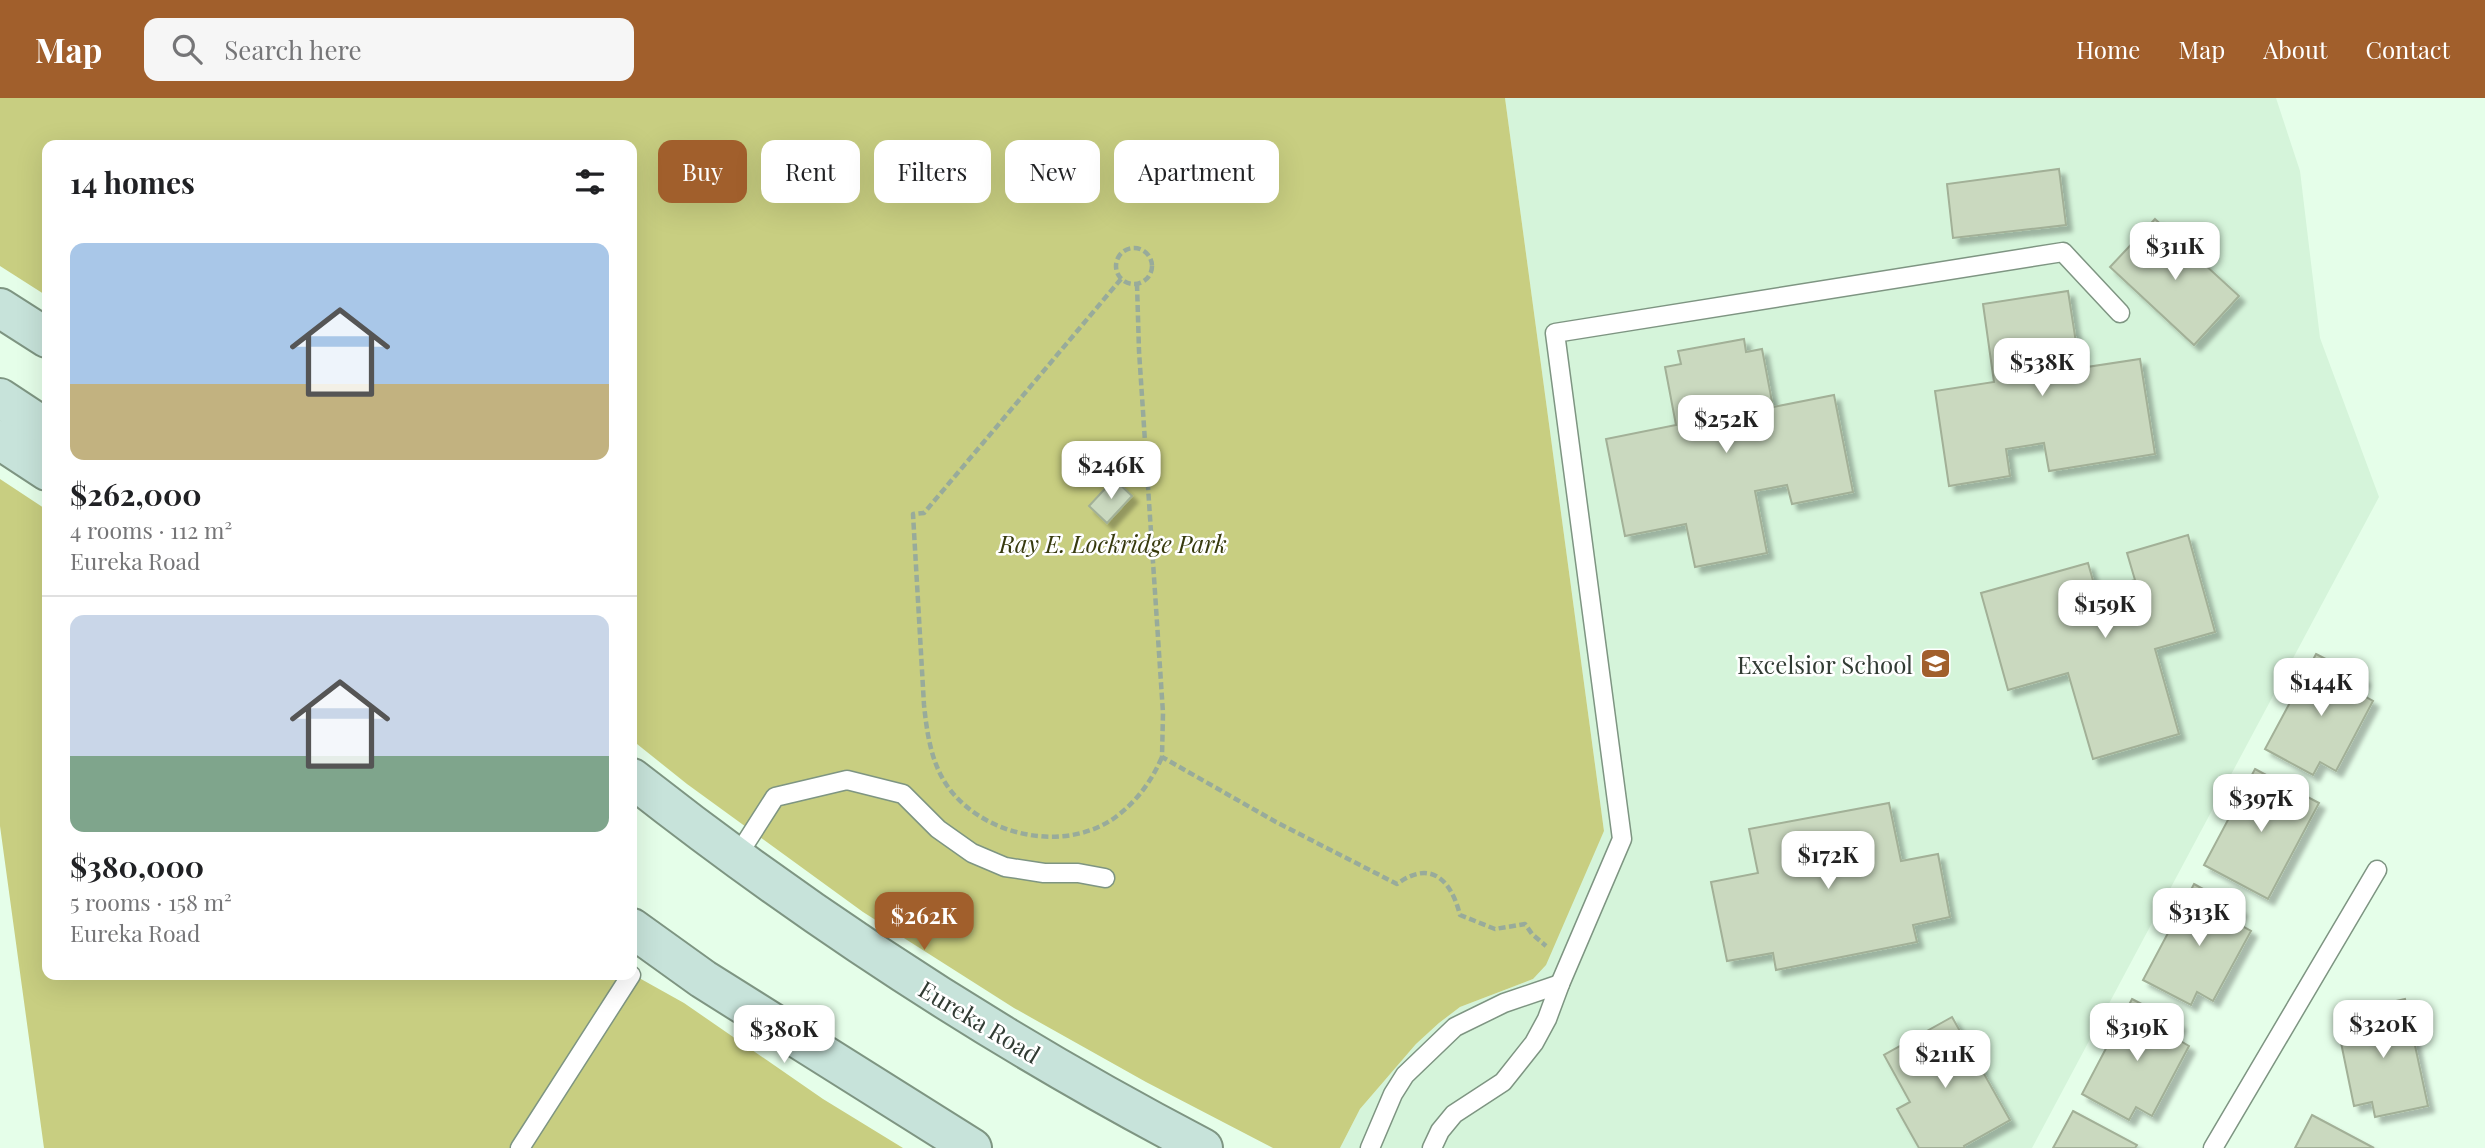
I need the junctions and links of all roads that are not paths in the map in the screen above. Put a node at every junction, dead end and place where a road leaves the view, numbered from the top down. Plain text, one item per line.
1 (0, 307) edge
2 (2120, 313) dead end
3 (42, 335) edge
4 (0, 398) edge
5 (42, 426) edge
6 (0, 440) edge
7 (42, 468) edge
8 (637, 782) edge
9 (736, 858) junction
10 (2377, 870) dead end
11 (1105, 878) dead end
12 (638, 956) edge
13 (623, 980) edge
14 (1560, 984) junction
15 (520, 1148) edge
16 (972, 1148) edge
17 (1203, 1148) edge
18 (1370, 1148) edge
19 (1432, 1148) edge
20 (2213, 1148) edge

1 - 3 main road
2 - 14 lane
4 - 5 main road
6 - 7 main road
8 - 9 main road, Eureka Road
9 - 11 lane
9 - 17 main road, Eureka Road
10 - 20 lane
12 - 16 main road
13 - 15 lane
14 - 18 lane
14 - 19 lane

